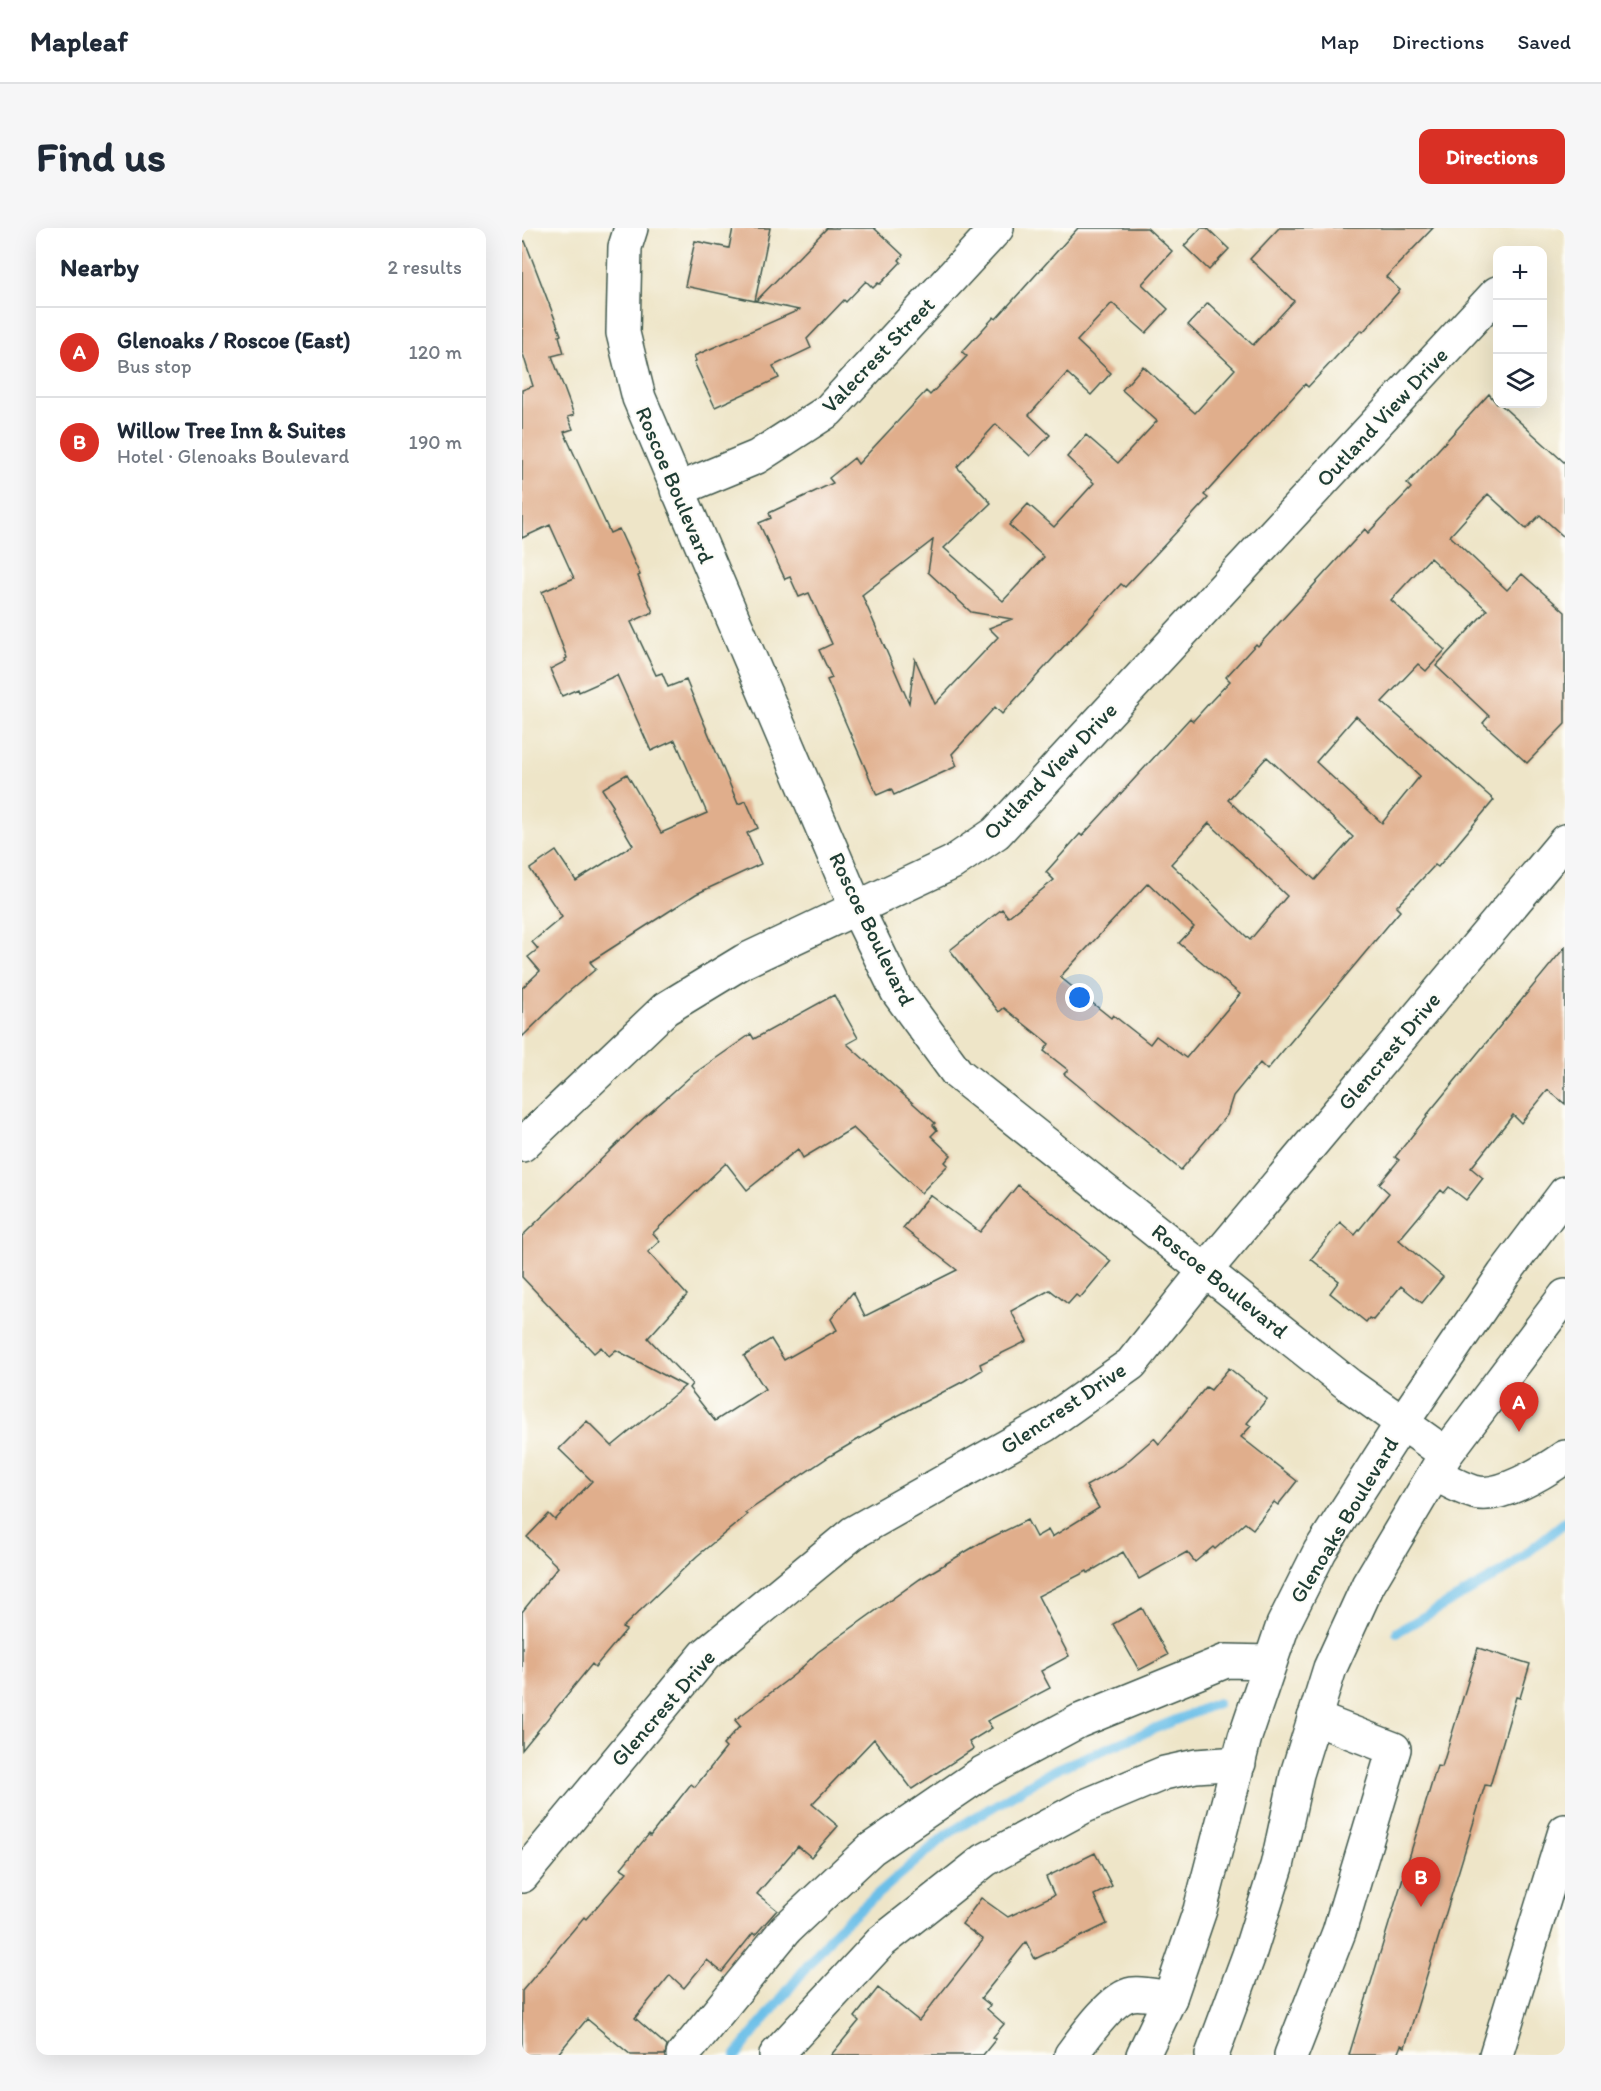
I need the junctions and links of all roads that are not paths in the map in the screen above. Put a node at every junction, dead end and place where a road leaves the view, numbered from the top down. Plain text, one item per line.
1 (997, 228) edge
2 (620, 234) edge
3 (1493, 297) edge
4 (677, 490) junction
5 (1565, 842) edge
6 (856, 907) junction
7 (522, 1145) edge
8 (1565, 1194) edge
9 (1206, 1270) junction
10 (1565, 1296) edge
11 (1402, 1423) junction
12 (1565, 1457) edge
13 (1441, 1464) junction
14 (1270, 1662) junction
15 (1314, 1718) junction
16 (1239, 1762) junction
17 (1565, 1831) edge
18 (522, 1876) edge
19 (1170, 1998) junction
20 (683, 2055) edge
21 (776, 2055) edge
22 (1071, 2055) edge
23 (1143, 2055) edge
24 (1212, 2055) edge
25 (1291, 2055) edge
26 (1496, 2055) edge

1 - 4 main road, Valecrest Street
2 - 4 main road, Roscoe Boulevard
3 - 6 main road, Outland View Drive
4 - 6 main road, Roscoe Boulevard
5 - 9 main road, Glencrest Drive
6 - 7 main road, Outland View Drive
6 - 9 main road, Roscoe Boulevard
8 - 11 main road, Glenoaks Boulevard
9 - 11 main road, Roscoe Boulevard
9 - 18 main road, Glencrest Drive
10 - 13 main road
11 - 13 main road, Roscoe Boulevard
11 - 14 main road, Glenoaks Boulevard
12 - 13 main road, Roscoe Boulevard
13 - 15 main road
14 - 16 main road, Glenoaks Boulevard
14 - 20 main road
15 - 24 main road
15 - 25 main road
16 - 19 main road, Glenoaks Boulevard
16 - 21 main road
17 - 26 main road
19 - 22 main road
19 - 23 main road, Glenoaks Boulevard

